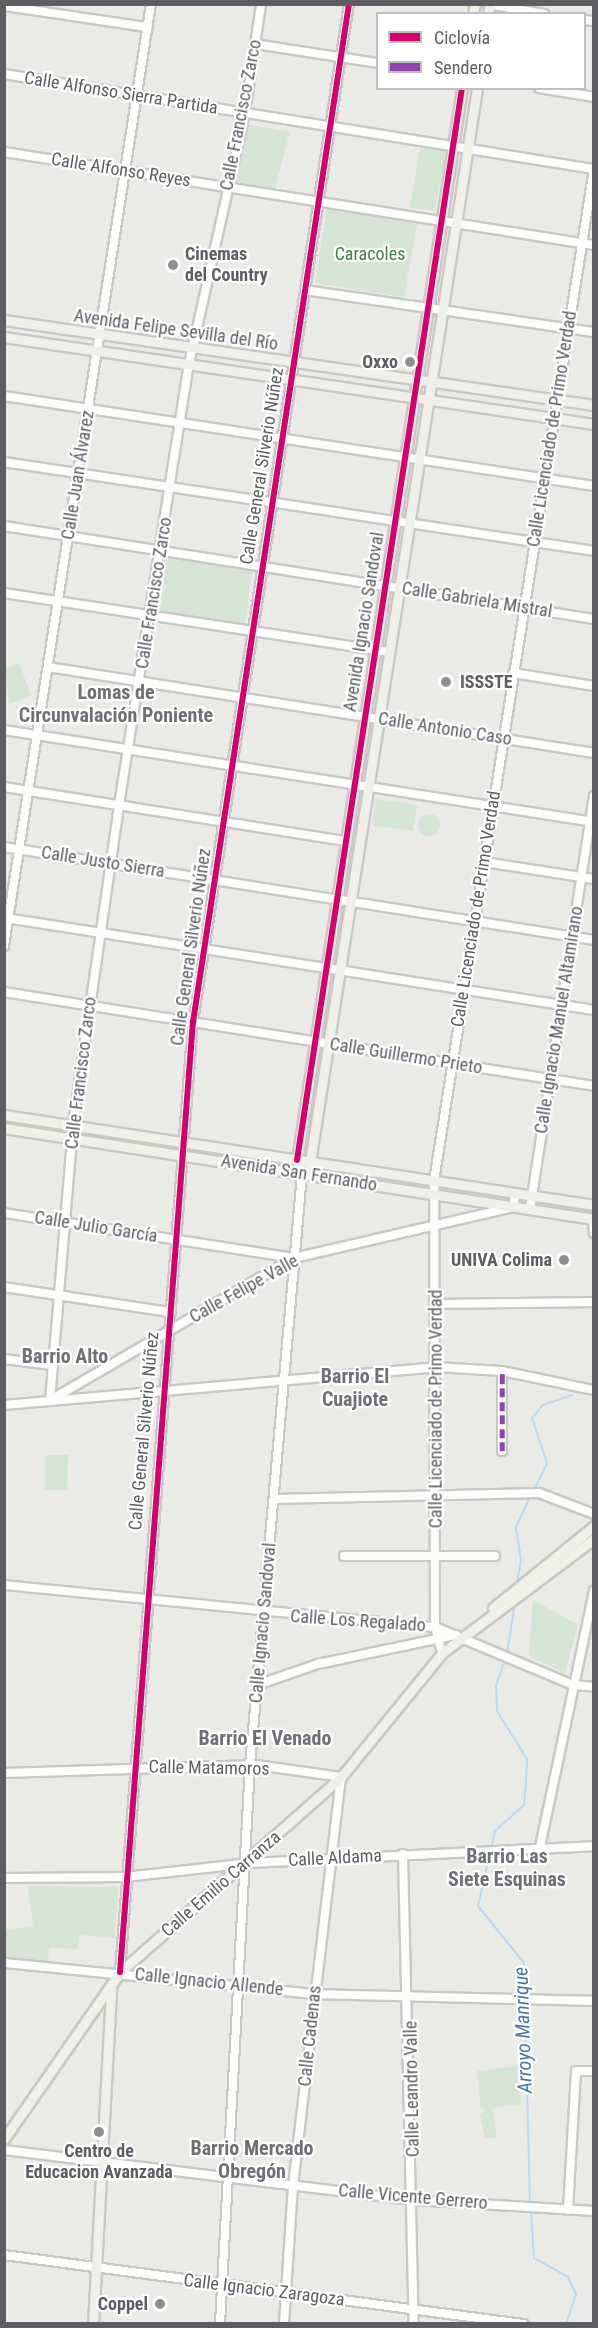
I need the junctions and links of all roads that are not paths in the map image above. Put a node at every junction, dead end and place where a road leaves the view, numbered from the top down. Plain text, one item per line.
1 (150, 4) edge
2 (261, 4) edge
3 (349, 4) edge
4 (489, 5) edge
5 (4, 6) edge
6 (532, 12) edge
7 (147, 27) junction
8 (255, 44) junction
9 (340, 57) junction
10 (376, 63) edge
11 (4, 74) edge
12 (462, 90) edge
13 (477, 90) edge
14 (551, 90) edge
15 (136, 95) junction
16 (594, 97) edge
17 (245, 113) junction
18 (330, 126) junction
19 (453, 146) junction
20 (467, 148) junction
21 (4, 152) edge
22 (594, 169) edge
23 (125, 171) junction
24 (228, 187) junction
25 (318, 201) junction
26 (441, 221) junction
27 (456, 223) junction
28 (582, 243) junction
29 (594, 245) edge
30 (304, 290) junction
31 (428, 307) junction
32 (442, 309) junction
33 (4, 320) edge
34 (568, 328) junction
35 (594, 332) edge
36 (100, 333) junction
37 (4, 337) edge
38 (193, 347) junction
39 (97, 349) junction
40 (293, 362) junction
41 (189, 364) junction
42 (290, 379) junction
43 (417, 380) junction
44 (431, 382) junction
45 (4, 396) edge
46 (414, 398) junction
47 (557, 399) junction
48 (428, 400) junction
49 (594, 405) edge
50 (88, 409) junction
51 (553, 417) junction
52 (179, 423) junction
53 (594, 424) edge
54 (281, 438) junction
55 (405, 457) junction
56 (419, 460) junction
57 (4, 462) edge
58 (78, 473) junction
59 (544, 479) junction
60 (594, 486) edge
61 (171, 487) junction
62 (271, 502) junction
63 (395, 521) junction
64 (409, 523) junction
65 (4, 526) edge
66 (68, 536) junction
67 (534, 542) junction
68 (161, 551) junction
69 (594, 551) edge
70 (262, 567) junction
71 (385, 586) junction
72 (399, 588) junction
73 (4, 593) edge
74 (58, 601) junction
75 (523, 608) junction
76 (150, 615) junction
77 (594, 619) edge
78 (252, 631) junction
79 (375, 650) junction
80 (389, 652) junction
81 (48, 667) junction
82 (513, 674) junction
83 (140, 682) junction
84 (594, 686) edge
85 (242, 698) junction
86 (365, 717) junction
87 (379, 719) junction
88 (4, 730) edge
89 (37, 735) junction
90 (503, 738) junction
91 (128, 749) junction
92 (594, 753) edge
93 (232, 765) junction
94 (355, 785) junction
95 (4, 787) edge
96 (368, 787) junction
97 (29, 791) junction
98 (594, 796) edge
99 (119, 805) junction
100 (492, 806) junction
101 (224, 822) junction
102 (592, 822) edge
103 (346, 841) junction
104 (4, 847) edge
105 (20, 849) junction
106 (484, 862) junction
107 (111, 863) junction
108 (581, 877) junction
109 (594, 879) edge
110 (215, 880) junction
111 (337, 899) junction
112 (351, 901) junction
113 (7, 918) edge
114 (474, 921) junction
115 (100, 933) junction
116 (572, 936) junction
117 (594, 940) edge
118 (4, 946) edge
119 (204, 949) junction
120 (326, 968) junction
121 (340, 970) junction
122 (464, 990) junction
123 (4, 992) edge
124 (561, 1005) junction
125 (89, 1006) junction
126 (594, 1011) edge
127 (194, 1022) junction
128 (315, 1041) junction
129 (328, 1044) junction
130 (452, 1063) junction
131 (550, 1079) junction
132 (594, 1086) edge
133 (4, 1115) edge
134 (73, 1125) junction
135 (4, 1128) edge
136 (72, 1138) junction
137 (182, 1143) junction
138 (181, 1155) junction
139 (297, 1160) junction
140 (310, 1162) junction
141 (305, 1174) junction
142 (434, 1181) junction
143 (515, 1194) junction
144 (437, 1195) junction
145 (532, 1196) junction
146 (594, 1206) edge
147 (513, 1207) junction
148 (530, 1209) junction
149 (4, 1212) edge
150 (593, 1219) edge
151 (63, 1222) junction
152 (437, 1225) junction
153 (594, 1233) edge
154 (174, 1239) junction
155 (294, 1258) junction
156 (4, 1287) edge
157 (57, 1295) junction
158 (594, 1302) edge
159 (437, 1304) junction
160 (169, 1312) junction
161 (168, 1332) junction
162 (4, 1359) edge
163 (52, 1365) junction
164 (436, 1367) junction
165 (502, 1371) junction
166 (283, 1380) junction
167 (591, 1390) edge
168 (163, 1392) junction
169 (50, 1401) junction
170 (4, 1405) edge
171 (502, 1451) dead end
172 (436, 1495) junction
173 (273, 1499) junction
174 (594, 1514) edge
175 (594, 1526) edge
176 (594, 1539) edge
177 (344, 1556) dead end
178 (436, 1556) junction
179 (495, 1556) dead end
180 (4, 1585) edge
181 (524, 1588) junction
182 (594, 1591) edge
183 (146, 1599) junction
184 (264, 1614) junction
185 (591, 1620) edge
186 (435, 1627) junction
187 (459, 1638) junction
188 (438, 1639) junction
189 (442, 1653) junction
190 (257, 1684) junction
191 (573, 1684) junction
192 (594, 1687) edge
193 (250, 1765) junction
194 (133, 1767) junction
195 (4, 1773) edge
196 (341, 1777) junction
197 (324, 1793) junction
198 (338, 1800) junction
199 (594, 1846) edge
200 (540, 1847) junction
201 (404, 1854) junction
202 (331, 1859) junction
203 (248, 1863) junction
204 (125, 1877) junction
205 (4, 1878) edge
206 (4, 1963) edge
207 (120, 1972) junction
208 (242, 1986) junction
209 (109, 1991) junction
210 (315, 1994) junction
211 (410, 1998) junction
212 (594, 2001) edge
213 (594, 2071) edge
214 (4, 2139) edge
215 (4, 2150) edge
216 (100, 2162) junction
217 (230, 2177) junction
218 (293, 2185) junction
219 (414, 2200) junction
220 (568, 2210) junction
221 (594, 2211) edge
222 (4, 2255) edge
223 (96, 2268) junction
224 (223, 2286) junction
225 (285, 2294) junction
226 (414, 2309) junction
227 (93, 2324) edge
228 (220, 2324) edge
229 (285, 2324) edge
230 (414, 2324) edge
231 (523, 2324) edge

1 - 7 street, Calle Juan Álvarez
2 - 8 street, Calle Francisco Zarco
3 - 9 street, Calle General Silverio Núñez
4 - 6 street
5 - 7 street
7 - 15 street, Calle Juan Álvarez
8 - 9 street
8 - 17 street, Calle Francisco Zarco
9 - 10 street
9 - 18 street, Calle General Silverio Núñez
11 - 15 street, Calle Alfonso Sierra Partida
12 - 19 main road, Avenida Ignacio Sandoval
13 - 20 main road, Avenida Ignacio Sandoval
14 - 16 street
15 - 17 street, Calle Alfonso Sierra Partida
15 - 23 street, Calle Juan Álvarez
17 - 18 street, Calle Alfonso Sierra Partida
17 - 24 street, Calle Francisco Zarco
18 - 19 street, Calle Alfonso Sierra Partida
18 - 25 street, Calle General Silverio Núñez
19 - 20 street, Calle Alfonso Sierra Partida
19 - 26 main road, Avenida Ignacio Sandoval
20 - 22 street, Calle Alfonso Sierra Partida
20 - 27 main road, Avenida Ignacio Sandoval
21 - 23 street, Calle Alfonso Reyes
22 - 28 street, Calle Licenciado de Primo Verdad
23 - 24 street, Calle Alfonso Reyes
23 - 36 street, Calle Juan Álvarez
24 - 25 street, Calle Alfonso Reyes
24 - 38 street, Calle Francisco Zarco
25 - 26 street, Calle Alfonso Reyes
25 - 30 street, Calle General Silverio Núñez
26 - 27 street, Calle Alfonso Reyes
26 - 31 main road, Avenida Ignacio Sandoval
27 - 28 street, Calle Alfonso Reyes
27 - 32 main road, Avenida Ignacio Sandoval
28 - 29 street, Calle Alfonso Reyes
28 - 34 street, Calle Licenciado de Primo Verdad
30 - 31 street
30 - 40 street, Calle General Silverio Núñez
31 - 32 street
31 - 43 main road, Avenida Ignacio Sandoval
32 - 34 street
32 - 44 main road, Avenida Ignacio Sandoval
33 - 36 main road, Avenida Felipe Sevilla del Río
34 - 35 street
34 - 47 street, Calle Licenciado de Primo Verdad
36 - 38 main road, Avenida Felipe Sevilla del Río
36 - 39 street, Calle Juan Álvarez
37 - 39 main road, Avenida Felipe Sevilla del Río
38 - 40 main road, Avenida Felipe Sevilla del Río
38 - 41 street, Calle Francisco Zarco
39 - 41 main road, Avenida Felipe Sevilla del Río
39 - 50 street, Calle Juan Álvarez
40 - 42 street, Calle General Silverio Núñez
40 - 43 main road, Avenida Felipe Sevilla del Río
41 - 42 main road, Avenida Felipe Sevilla del Río
41 - 52 street, Calle Francisco Zarco
42 - 46 main road, Avenida Felipe Sevilla del Río
42 - 54 street, Calle General Silverio Núñez
43 - 44 main road, Avenida Felipe Sevilla del Río
43 - 46 main road, Avenida Ignacio Sandoval
44 - 47 main road, Avenida Felipe Sevilla del Río
44 - 48 main road, Avenida Ignacio Sandoval
45 - 50 street
46 - 48 main road, Avenida Felipe Sevilla del Río
46 - 55 main road, Avenida Ignacio Sandoval
47 - 49 main road, Avenida Felipe Sevilla del Río
47 - 51 street, Calle Licenciado de Primo Verdad
48 - 51 main road, Avenida Felipe Sevilla del Río
48 - 56 main road, Avenida Ignacio Sandoval
50 - 52 street
50 - 58 street, Calle Juan Álvarez
51 - 53 main road, Avenida Felipe Sevilla del Río
51 - 59 street, Calle Licenciado de Primo Verdad
52 - 54 street
52 - 61 street, Calle Francisco Zarco
54 - 55 street
54 - 62 street, Calle General Silverio Núñez
55 - 56 street
55 - 63 main road, Avenida Ignacio Sandoval
56 - 59 street
56 - 64 main road, Avenida Ignacio Sandoval
57 - 58 street
58 - 61 street
58 - 66 street, Calle Juan Álvarez
59 - 60 street
59 - 67 street, Calle Licenciado de Primo Verdad
61 - 62 street
61 - 68 street, Calle Francisco Zarco
62 - 63 street
62 - 70 street, Calle General Silverio Núñez
63 - 64 street
63 - 71 main road, Avenida Ignacio Sandoval
64 - 67 street
64 - 72 main road, Avenida Ignacio Sandoval
65 - 66 street, Calle Gabriela Mistral
66 - 68 street, Calle Gabriela Mistral
66 - 74 street, Calle Juan Álvarez
67 - 69 street
67 - 75 street, Calle Licenciado de Primo Verdad
68 - 70 street, Calle Gabriela Mistral
68 - 76 street, Calle Francisco Zarco
70 - 71 street, Calle Gabriela Mistral
70 - 78 street, Calle General Silverio Núñez
71 - 72 street, Calle Gabriela Mistral
71 - 79 main road, Avenida Ignacio Sandoval
72 - 75 street, Calle Gabriela Mistral
72 - 80 main road, Avenida Ignacio Sandoval
73 - 74 street
74 - 76 street
74 - 81 street, Calle Juan Álvarez
75 - 77 street, Calle Gabriela Mistral
75 - 82 street, Calle Licenciado de Primo Verdad
76 - 78 street
76 - 83 street, Calle Francisco Zarco
78 - 79 street
78 - 85 street, Calle General Silverio Núñez
79 - 80 street
79 - 86 main road, Avenida Ignacio Sandoval
80 - 87 main road, Avenida Ignacio Sandoval
81 - 83 street, Calle Antonio Caso
81 - 89 street, Calle Juan Álvarez
82 - 84 street
82 - 90 street, Calle Licenciado de Primo Verdad
83 - 85 street, Calle Antonio Caso
83 - 91 street, Calle Francisco Zarco
85 - 86 street, Calle Antonio Caso
85 - 93 street, Calle General Silverio Núñez
86 - 87 street, Calle Antonio Caso
86 - 94 main road, Avenida Ignacio Sandoval
87 - 90 street, Calle Antonio Caso
87 - 96 main road, Avenida Ignacio Sandoval
88 - 89 street
89 - 91 street
89 - 97 street, Calle Juan Álvarez
90 - 92 street, Calle Antonio Caso
90 - 100 street, Calle Licenciado de Primo Verdad
91 - 93 street
91 - 99 street, Calle Francisco Zarco
93 - 94 street
93 - 101 street, Calle General Silverio Núñez
94 - 96 street
94 - 103 main road, Avenida Ignacio Sandoval
95 - 97 street
96 - 100 street
96 - 112 main road, Avenida Ignacio Sandoval
97 - 99 street
97 - 105 street, Calle Juan Álvarez
98 - 102 street, Calle Ignacio Manuel Altamirano
99 - 101 street
99 - 107 street, Calle Francisco Zarco
100 - 102 street
100 - 106 street, Calle Licenciado de Primo Verdad
101 - 103 street
101 - 110 street, Calle General Silverio Núñez
102 - 108 street, Calle Ignacio Manuel Altamirano
103 - 111 main road, Avenida Ignacio Sandoval
104 - 105 street, Calle Justo Sierra
105 - 107 street, Calle Justo Sierra
105 - 113 street, Calle Juan Álvarez
106 - 108 street
106 - 114 street, Calle Licenciado de Primo Verdad
107 - 110 street, Calle Justo Sierra
107 - 115 street, Calle Francisco Zarco
108 - 109 street
108 - 116 street, Calle Ignacio Manuel Altamirano
110 - 111 street, Calle Justo Sierra
110 - 119 street, Calle General Silverio Núñez
111 - 112 street, Calle Justo Sierra
111 - 120 main road, Avenida Ignacio Sandoval
112 - 114 street, Calle Justo Sierra
112 - 121 main road, Avenida Ignacio Sandoval
113 - 115 street
113 - 118 street, Calle Juan Álvarez
114 - 116 street, Calle Justo Sierra
114 - 122 street, Calle Licenciado de Primo Verdad
115 - 119 street
115 - 125 street, Calle Francisco Zarco
116 - 117 street, Calle Justo Sierra
116 - 124 street, Calle Ignacio Manuel Altamirano
119 - 120 street
119 - 127 street, Calle General Silverio Núñez
120 - 121 street
120 - 128 main road, Avenida Ignacio Sandoval
121 - 122 street
121 - 129 main road, Avenida Ignacio Sandoval
122 - 124 street
122 - 130 street, Calle Licenciado de Primo Verdad
123 - 125 street, Calle Guillermo Prieto
124 - 126 street
124 - 131 street, Calle Ignacio Manuel Altamirano
125 - 127 street, Calle Guillermo Prieto
125 - 134 street, Calle Francisco Zarco
127 - 128 street, Calle Guillermo Prieto
127 - 137 street, Calle General Silverio Núñez
128 - 129 street, Calle Guillermo Prieto
128 - 139 main road, Avenida Ignacio Sandoval
129 - 130 street, Calle Guillermo Prieto
129 - 140 main road, Avenida Ignacio Sandoval
130 - 131 street, Calle Guillermo Prieto
130 - 142 street, Calle Licenciado de Primo Verdad
131 - 132 street, Calle Guillermo Prieto
131 - 145 street, Calle Ignacio Manuel Altamirano
133 - 134 main road, Avenida San Fernando
134 - 136 street, Calle Francisco Zarco
134 - 137 main road, Avenida San Fernando
135 - 136 main road, Avenida San Fernando
136 - 138 main road, Avenida San Fernando
136 - 151 street, Calle Francisco Zarco
137 - 138 street, Calle General Silverio Núñez
137 - 139 main road, Avenida San Fernando
138 - 141 main road, Avenida San Fernando
138 - 154 street, Calle General Silverio Núñez
139 - 140 main road, Avenida San Fernando
139 - 141 main road, Avenida Ignacio Sandoval
140 - 141 main road, Avenida Ignacio Sandoval
140 - 142 main road, Avenida San Fernando
141 - 144 main road, Avenida San Fernando
141 - 155 street, Calle Ignacio Sandoval
142 - 143 main road, Avenida San Fernando
142 - 144 street, Calle Licenciado de Primo Verdad
143 - 145 main road, Avenida San Fernando
143 - 147 street
144 - 147 main road, Avenida San Fernando
144 - 152 street, Calle Licenciado de Primo Verdad
145 - 146 main road, Avenida San Fernando
145 - 148 street, Calle Ignacio Manuel Altamirano
147 - 148 main road, Avenida San Fernando
147 - 152 street, Calle Felipe Valle
148 - 150 main road, Avenida San Fernando
149 - 151 street, Calle Julio García
150 - 153 street
151 - 154 street, Calle Julio García
151 - 157 street, Calle Francisco Zarco
152 - 155 street, Calle Felipe Valle
152 - 159 street, Calle Licenciado de Primo Verdad
154 - 155 street, Calle Julio García
154 - 160 street, Calle General Silverio Núñez
155 - 161 street, Calle Felipe Valle
155 - 166 street, Calle Ignacio Sandoval
156 - 157 street
157 - 160 street
157 - 163 street, Calle Francisco Zarco
158 - 159 street
159 - 164 street, Calle Licenciado de Primo Verdad
160 - 161 street, Calle General Silverio Núñez
161 - 168 street, Calle General Silverio Núñez
161 - 169 street, Calle Felipe Valle
162 - 163 street
163 - 169 street, Calle Francisco Zarco
164 - 165 street
164 - 166 street
164 - 172 street, Calle Licenciado de Primo Verdad
165 - 167 street
165 - 171 street
166 - 168 street
166 - 173 street, Calle Ignacio Sandoval
168 - 169 street
168 - 183 street, Calle General Silverio Núñez
169 - 170 street
172 - 173 street
172 - 174 street
172 - 178 street, Calle Licenciado de Primo Verdad
173 - 184 street, Calle Ignacio Sandoval
175 - 181 main road, Calle Emilio Carranza
176 - 181 main road, Calle Emilio Carranza
177 - 178 street
178 - 179 street
178 - 186 street, Calle Licenciado de Primo Verdad
180 - 183 street, Calle Los Regalado
181 - 187 main road, Calle Emilio Carranza
182 - 185 street
183 - 184 street, Calle Los Regalado
183 - 194 street, Calle General Silverio Núñez
184 - 186 street, Calle Los Regalado
184 - 190 street, Calle Ignacio Sandoval
185 - 191 street
186 - 187 street, Calle Los Regalado
186 - 188 street, Calle Licenciado de Primo Verdad
187 - 188 street
187 - 189 main road, Calle Emilio Carranza
187 - 191 street, Calle Los Regalado
188 - 189 street, Calle Licenciado de Primo Verdad
188 - 190 street
189 - 196 main road, Calle Emilio Carranza
190 - 193 street, Calle Ignacio Sandoval
191 - 192 street, Calle Los Regalado
191 - 200 street
193 - 194 street, Calle Matamoros
193 - 196 street, Calle Matamoros
193 - 203 street, Calle Ignacio Sandoval
194 - 195 street, Calle Matamoros
194 - 204 street, Calle General Silverio Núñez
196 - 197 main road, Calle Emilio Carranza
196 - 198 street, Calle Cadenas
197 - 198 street
197 - 203 main road, Calle Emilio Carranza
198 - 202 street, Calle Cadenas
199 - 200 street, Calle Aldama
200 - 201 street, Calle Aldama
201 - 202 street, Calle Aldama
201 - 211 street, Calle Leandro Valle
202 - 203 street, Calle Aldama
202 - 210 street, Calle Cadenas
203 - 204 street, Calle Aldama
203 - 207 main road, Calle Emilio Carranza
203 - 208 street, Calle Ignacio Sandoval
204 - 205 street, Calle Aldama
204 - 207 street, Calle General Silverio Núñez
206 - 207 street, Calle Ignacio Allende
207 - 208 street, Calle Ignacio Allende
207 - 209 main road, Calle Emilio Carranza
208 - 210 street, Calle Ignacio Allende
208 - 217 street, Calle Ignacio Sandoval
209 - 214 main road, Calle Emilio Carranza
209 - 216 main road
210 - 211 street, Calle Ignacio Allende
210 - 218 street, Calle Cadenas
211 - 212 street, Calle Ignacio Allende
211 - 219 street, Calle Leandro Valle
213 - 220 street
215 - 216 street, Calle Vicente Gerrero
216 - 217 street, Calle Vicente Gerrero
216 - 223 main road
217 - 218 street, Calle Vicente Gerrero
217 - 224 street, Calle Ignacio Sandoval
218 - 219 street, Calle Vicente Gerrero
218 - 225 street, Calle Cadenas
219 - 220 street, Calle Vicente Gerrero
219 - 226 street, Calle Leandro Valle
220 - 221 street, Calle Vicente Gerrero
222 - 223 street, Calle Ignacio Zaragoza
223 - 224 street, Calle Ignacio Zaragoza
223 - 227 main road
224 - 225 street, Calle Ignacio Zaragoza
224 - 228 street, Calle Ignacio Sandoval
225 - 226 street, Calle Ignacio Zaragoza
225 - 229 street, Calle Cadenas
226 - 230 street, Calle Leandro Valle
226 - 231 street, Calle Ignacio Zaragoza

